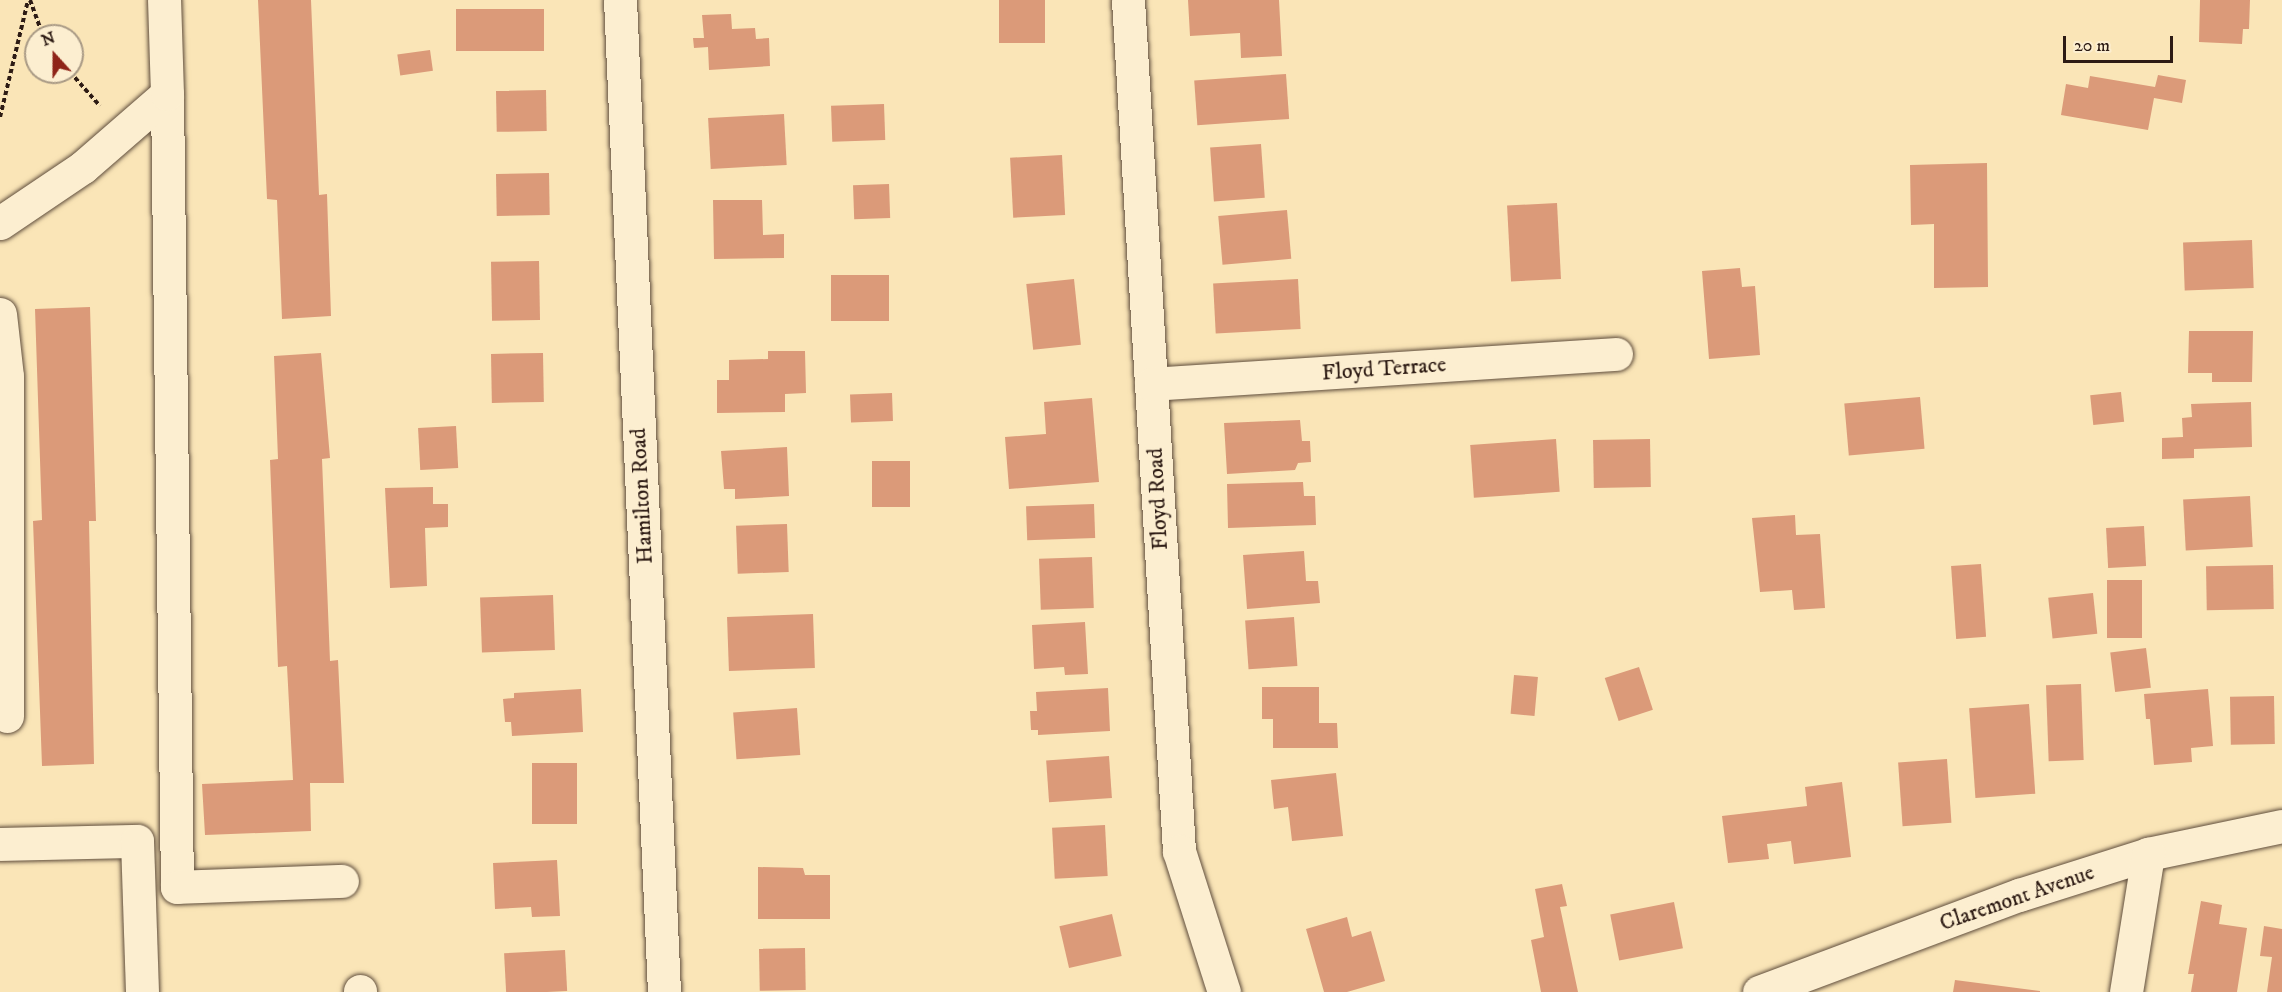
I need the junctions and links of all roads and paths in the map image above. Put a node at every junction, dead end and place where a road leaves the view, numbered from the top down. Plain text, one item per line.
1 (29, 0) edge
2 (164, 0) edge
3 (620, 0) edge
4 (1128, 0) edge
5 (38, 24) edge
6 (81, 84) edge
7 (167, 94) junction
8 (0, 117) edge
9 (126, 132) junction
10 (0, 223) edge
11 (0, 314) edge
12 (1616, 354) dead end
13 (1151, 384) junction
14 (7, 716) dead end
15 (2282, 826) edge
16 (0, 844) edge
17 (2148, 854) junction
18 (342, 881) dead end
19 (142, 992) edge
20 (664, 992) edge
21 (1224, 992) edge
22 (1759, 992) edge
23 (2126, 992) edge

1 - 5 path
1 - 8 path
2 - 7 street
3 - 20 street, Hamilton Road
4 - 13 street, Floyd Road
6 - 9 path
7 - 9 street
7 - 18 street
9 - 10 street
11 - 14 street
12 - 13 street, Floyd Terrace
13 - 21 street, Floyd Road
15 - 17 street, Claremont Avenue
16 - 19 street
17 - 22 street, Claremont Avenue
17 - 23 street

